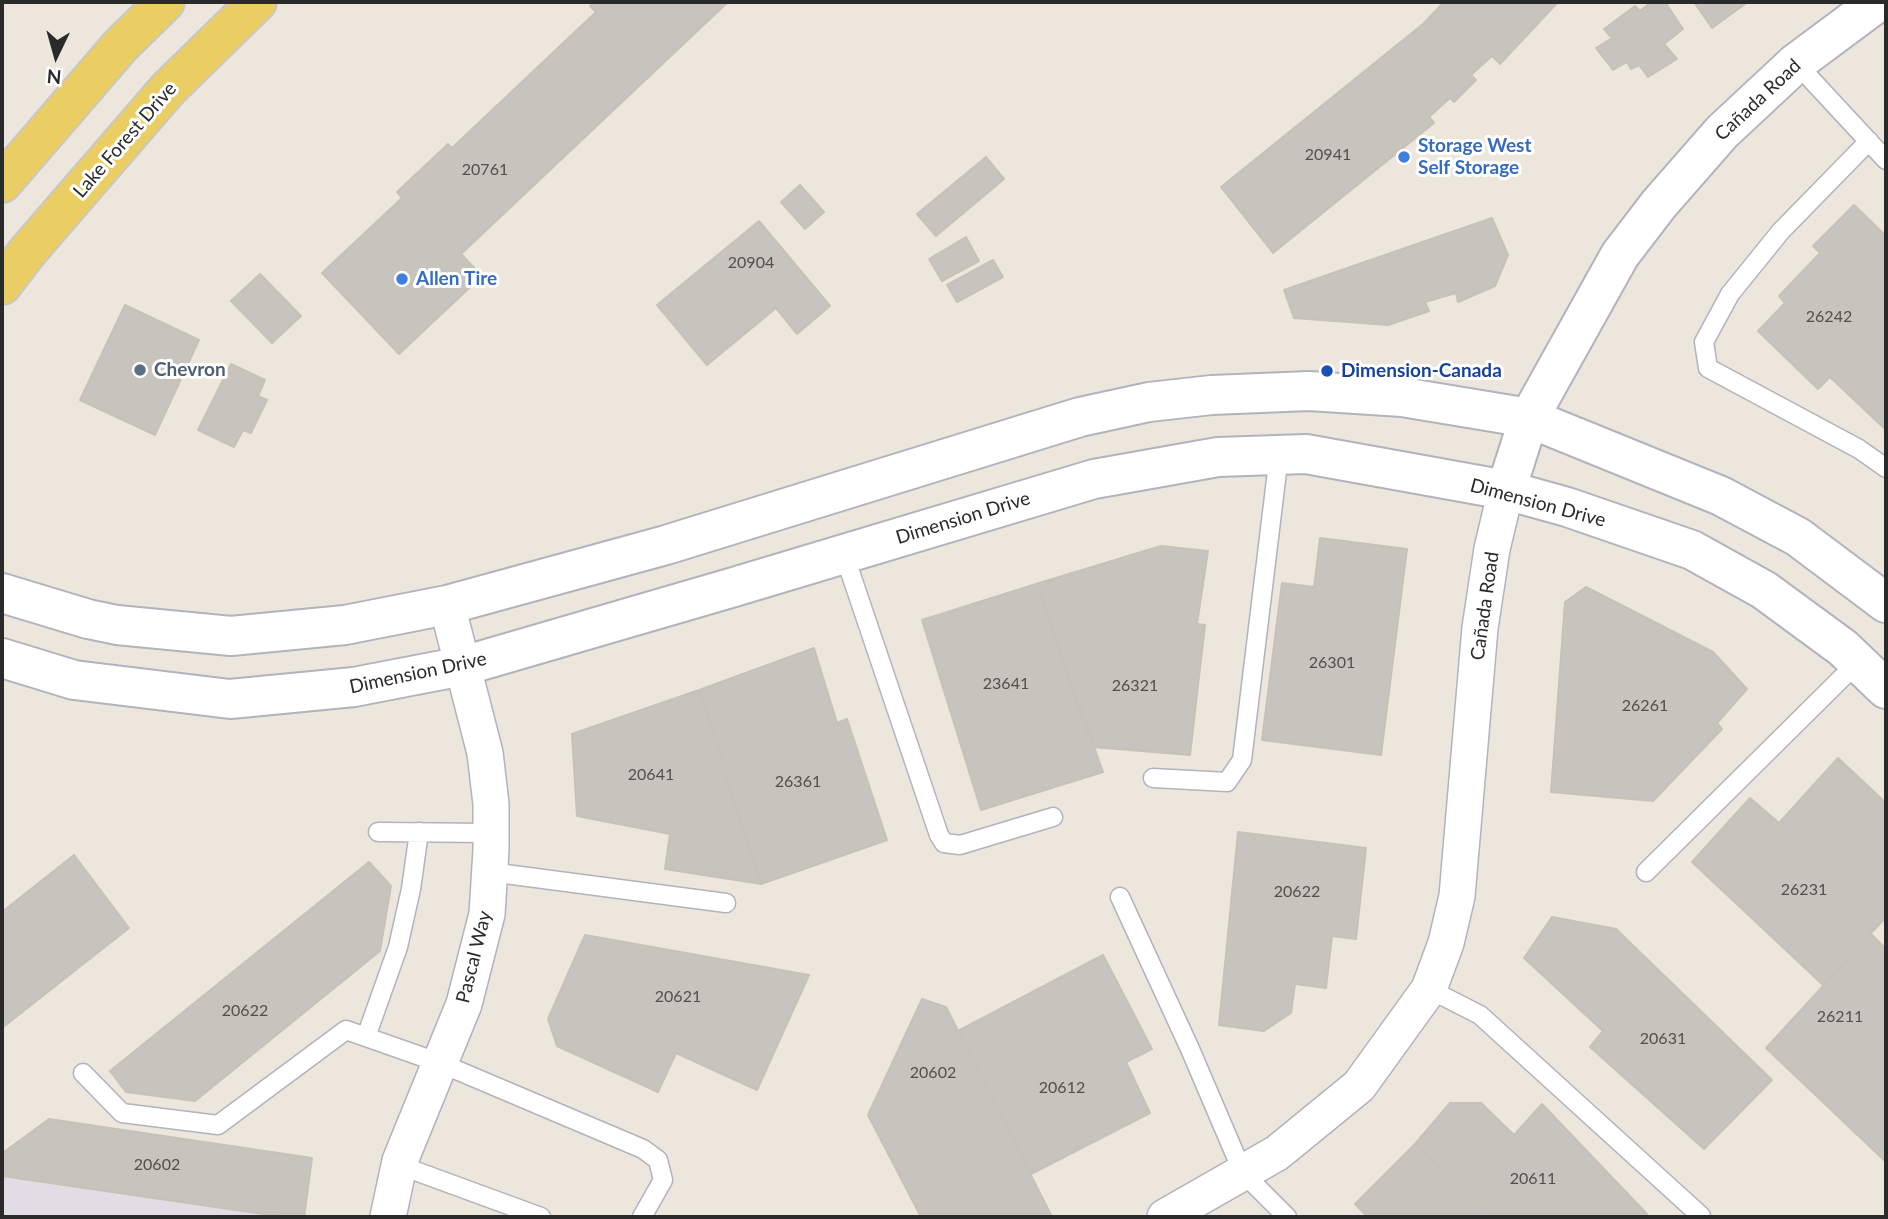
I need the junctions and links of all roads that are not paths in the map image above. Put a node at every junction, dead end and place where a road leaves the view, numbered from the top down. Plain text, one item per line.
1 (165, 2) edge
2 (257, 2) edge
3 (1878, 2) edge
4 (1796, 63) junction
5 (1869, 141) junction
6 (1886, 160) edge
7 (2, 183) edge
8 (2, 285) edge
9 (1530, 418) junction
10 (1279, 455) junction
11 (1886, 468) edge
12 (1506, 490) junction
13 (844, 554) junction
14 (2, 593) edge
15 (1886, 603) edge
16 (447, 605) junction
17 (2, 658) edge
18 (1858, 662) junction
19 (463, 666) junction
20 (1886, 689) edge
21 (1153, 778) dead end
22 (1053, 817) dead end
23 (378, 832) dead end
24 (419, 832) junction
25 (491, 833) junction
26 (490, 872) junction
27 (1646, 872) dead end
28 (1120, 897) dead end
29 (726, 903) dead end
30 (1429, 989) junction
31 (366, 1037) junction
32 (440, 1063) junction
33 (83, 1073) dead end
34 (399, 1165) junction
35 (1243, 1172) junction
36 (1701, 1216) edge
37 (388, 1217) edge
38 (541, 1217) edge
39 (642, 1217) edge
40 (1165, 1217) edge
41 (1287, 1217) edge

1 - 7 main road
2 - 8 main road, Lake Forest Drive
3 - 4 main road, Cañada Road
4 - 5 lane
4 - 9 main road, Cañada Road
5 - 6 lane
5 - 11 lane
9 - 12 main road, Cañada Road
9 - 15 main road
9 - 16 main road
10 - 12 main road, Dimension Drive
10 - 13 main road, Dimension Drive
10 - 21 lane
12 - 18 main road, Dimension Drive
12 - 30 street, Cañada Road
13 - 19 main road, Dimension Drive
13 - 22 lane
14 - 16 main road
16 - 19 street, Pascal Way
17 - 19 main road, Dimension Drive
18 - 20 main road, Dimension Drive
18 - 27 lane
19 - 25 street, Pascal Way
23 - 24 lane
24 - 25 lane
24 - 31 lane
25 - 26 street, Pascal Way
26 - 29 lane
26 - 32 street, Pascal Way
28 - 35 lane
30 - 35 street, Cañada Road
30 - 36 lane
31 - 32 lane
31 - 33 lane
32 - 34 street, Pascal Way
32 - 39 lane
34 - 37 street, Pascal Way
34 - 38 lane
35 - 40 street, Cañada Road
35 - 41 lane

